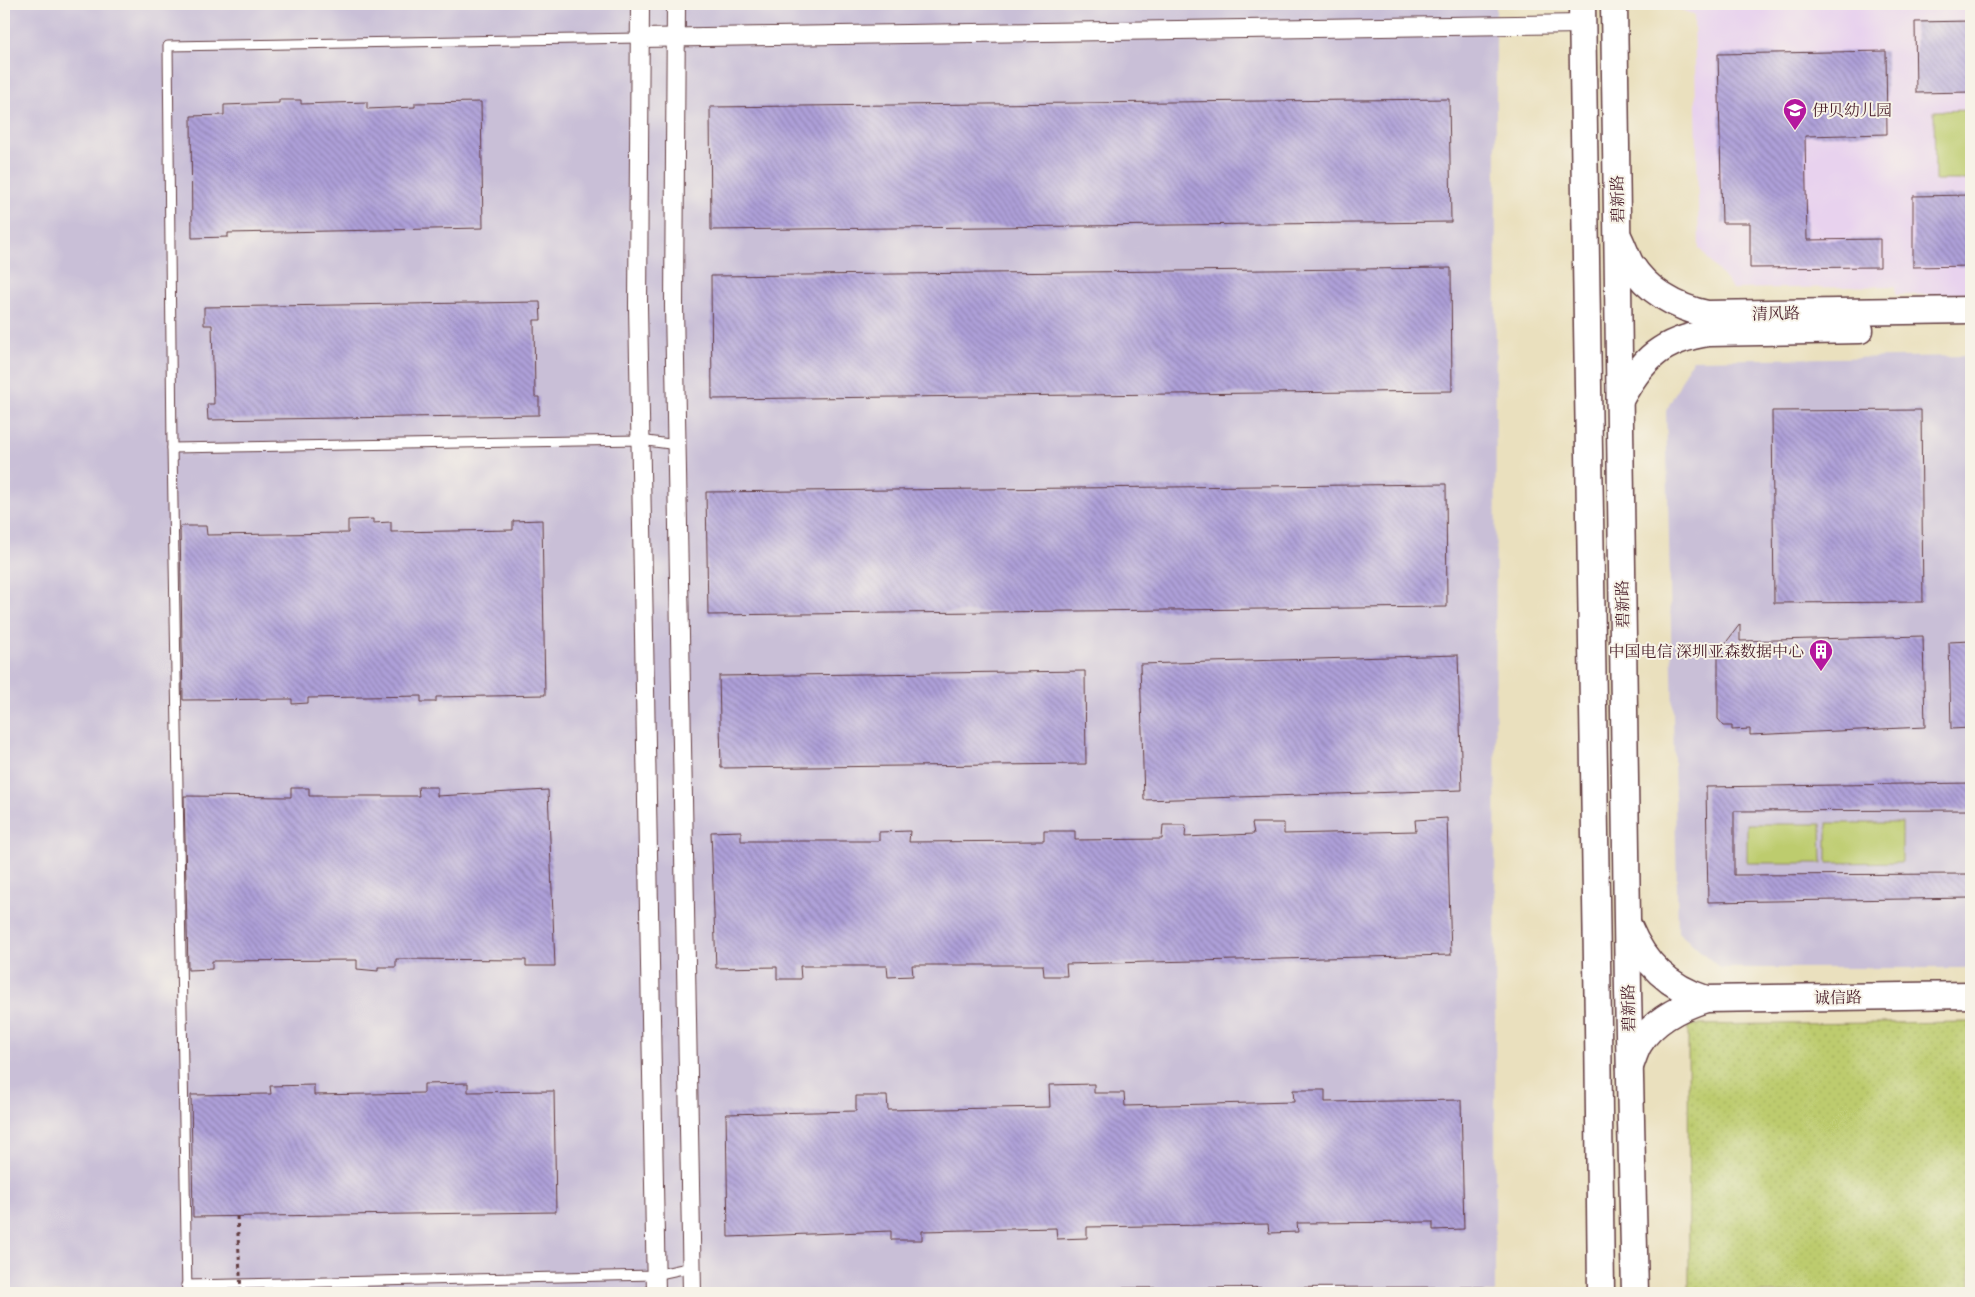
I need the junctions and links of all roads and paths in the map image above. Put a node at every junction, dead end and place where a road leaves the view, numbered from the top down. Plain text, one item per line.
1 (640, 4) edge
2 (676, 4) edge
3 (1614, 4) edge
4 (1582, 14) edge
5 (676, 37) junction
6 (640, 38) junction
7 (1617, 234) junction
8 (1971, 310) edge
9 (1971, 329) edge
10 (1620, 401) junction
11 (640, 440) junction
12 (677, 445) junction
13 (172, 448) junction
14 (1627, 922) junction
15 (1971, 995) edge
16 (1706, 999) junction
17 (1630, 1068) junction
18 (237, 1216) dead end
19 (692, 1267) junction
20 (656, 1275) junction
21 (187, 1289) edge
22 (1483, 1292) edge
23 (241, 1293) edge
24 (656, 1293) edge
25 (692, 1293) edge
26 (1114, 1293) edge
27 (1291, 1293) edge
28 (1601, 1293) edge
29 (1635, 1293) edge

1 - 6 street
2 - 5 street
3 - 7 main road, 碧新路
4 - 5 street
4 - 28 main road, 碧新路
5 - 6 street
5 - 12 street
6 - 11 street
6 - 13 lane
7 - 8 main road, 清风路
7 - 10 main road, 碧新路
9 - 10 main road, 清风路
10 - 14 main road, 碧新路
11 - 12 lane
11 - 13 lane
11 - 20 street
12 - 19 street
13 - 21 lane
14 - 16 main road, 诚信路
14 - 17 main road, 碧新路
15 - 16 main road, 诚信路
16 - 17 main road, 诚信路
17 - 29 main road, 碧新路
18 - 23 path, bridge
19 - 20 lane
19 - 25 street
20 - 21 lane
20 - 24 street
22 - 27 lane
26 - 27 lane

